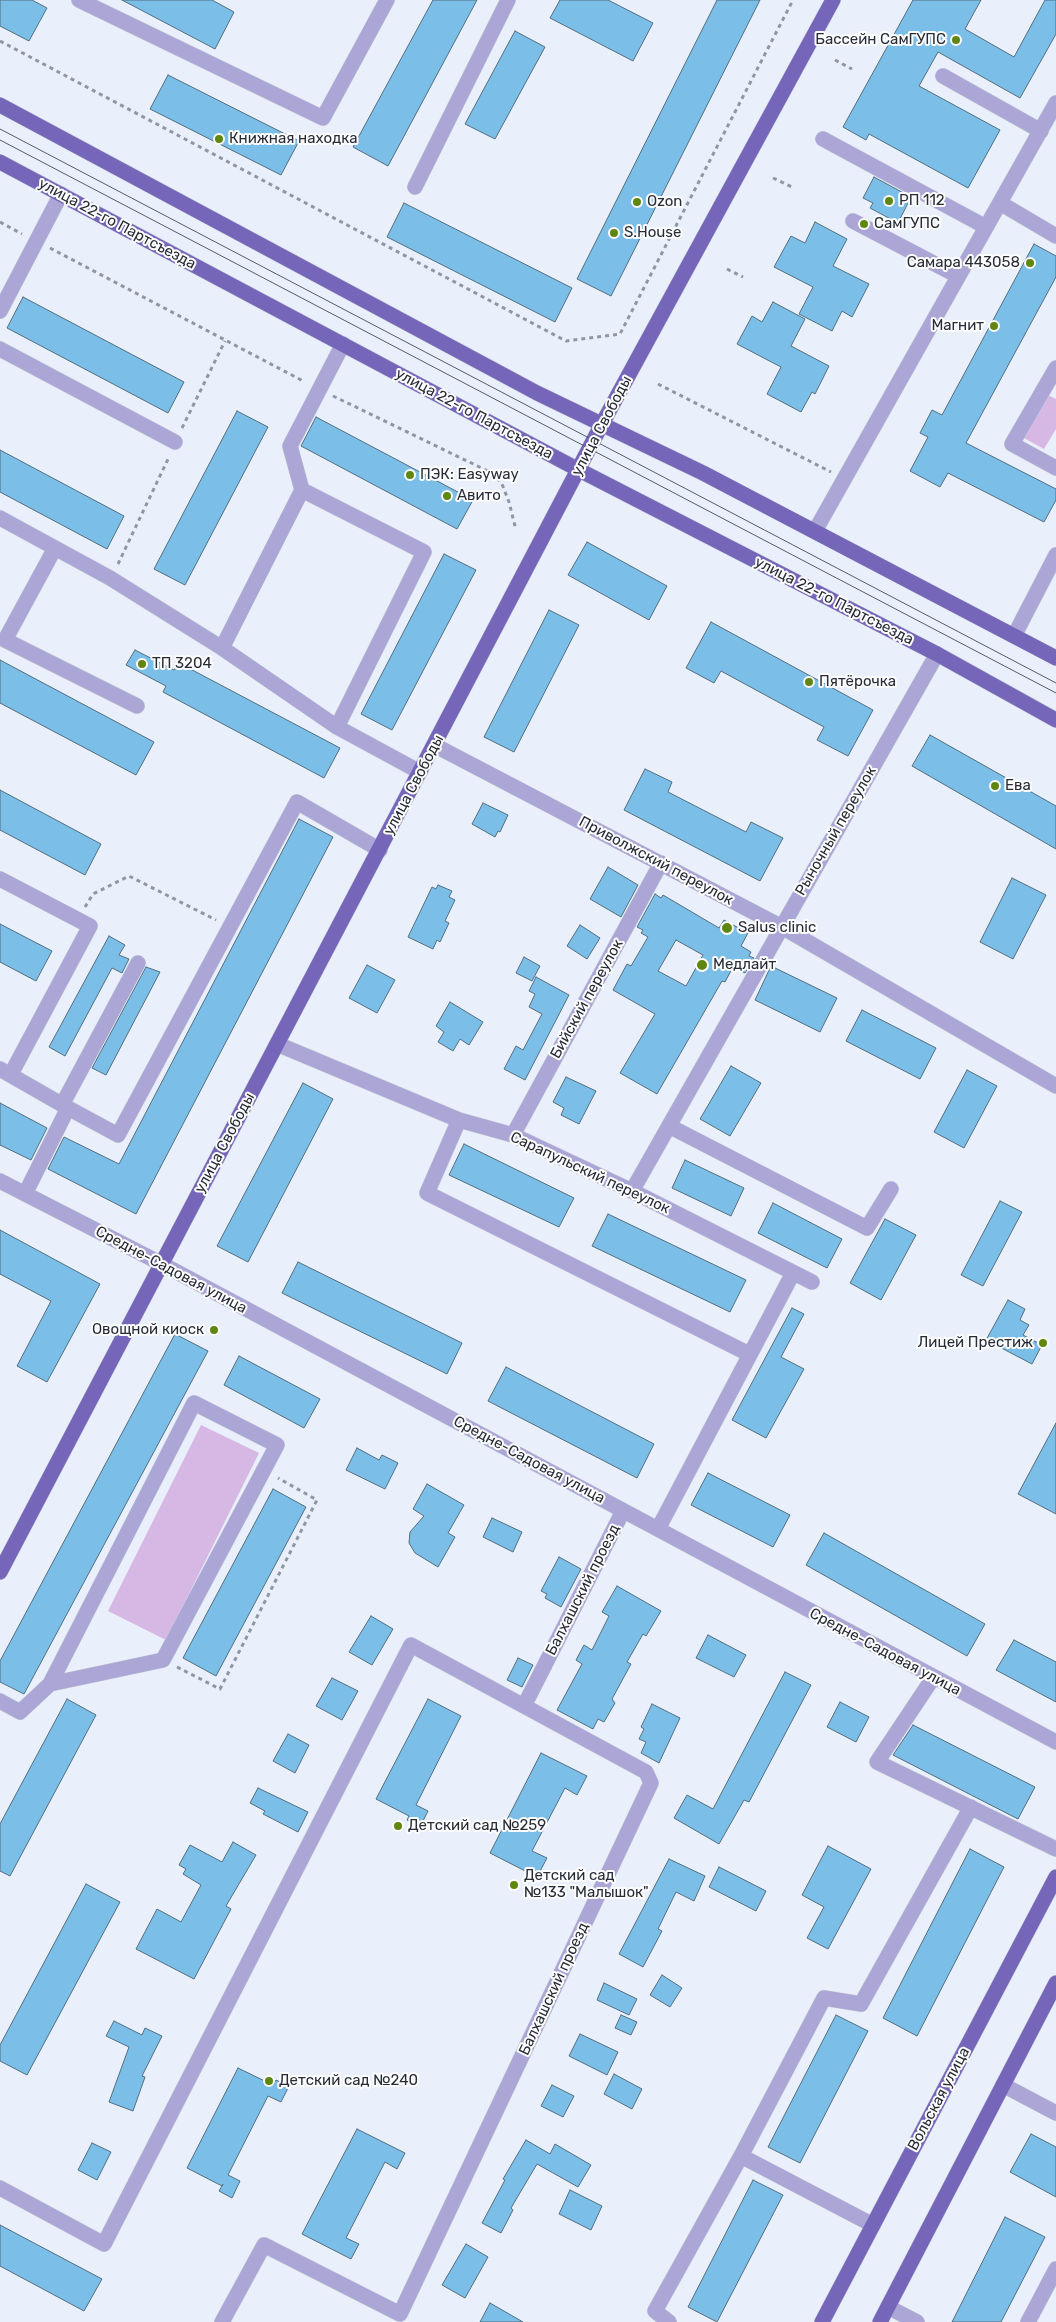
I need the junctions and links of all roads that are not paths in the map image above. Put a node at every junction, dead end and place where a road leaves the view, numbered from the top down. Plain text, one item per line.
1 (79, 0) edge
2 (386, 0) edge
3 (833, 0) edge
4 (505, 1) edge
5 (943, 76) dead end
6 (1056, 103) edge
7 (0, 105) edge
8 (1041, 131) junction
9 (823, 139) dead end
10 (0, 162) edge
11 (416, 187) dead end
12 (61, 194) junction
13 (1000, 203) junction
14 (853, 221) dead end
15 (986, 227) junction
16 (1056, 236) edge
17 (958, 276) junction
18 (0, 311) edge
19 (343, 344) junction
20 (0, 349) edge
21 (1056, 368) edge
22 (602, 424) junction
23 (175, 442) road end
24 (1056, 468) edge
25 (579, 470) junction
26 (302, 490) junction
27 (0, 518) edge
28 (815, 531) junction
29 (55, 548) junction
30 (1056, 555) edge
31 (1014, 636) junction
32 (222, 648) junction
33 (937, 654) junction
34 (1056, 658) edge
35 (137, 706) dead end
36 (1056, 720) edge
37 (337, 727) junction
38 (434, 745) junction
39 (420, 772) junction
40 (380, 850) junction
41 (661, 863) junction
42 (0, 879) edge
43 (782, 927) junction
44 (138, 963) dead end
45 (277, 1044) junction
46 (6, 1071) edge
47 (1056, 1086) edge
48 (65, 1106) junction
49 (459, 1120) junction
50 (669, 1126) junction
51 (513, 1136) junction
52 (0, 1181) edge
53 (891, 1189) dead end
54 (632, 1191) junction
55 (25, 1194) junction
56 (162, 1264) junction
57 (793, 1272) junction
58 (812, 1282) dead end
59 (749, 1354) junction
60 (623, 1511) junction
61 (658, 1529) junction
62 (0, 1572) edge
63 (933, 1678) junction
64 (50, 1684) junction
65 (0, 1702) edge
66 (524, 1706) junction
67 (1056, 1742) edge
68 (971, 1807) junction
69 (1056, 1849) edge
70 (1056, 1877) edge
71 (1056, 1983) edge
72 (1003, 2085) junction
73 (1056, 2113) edge
74 (740, 2156) junction
75 (0, 2188) edge
76 (873, 2225) junction
77 (1056, 2269) edge
78 (888, 2307) junction
79 (222, 2322) edge
80 (669, 2322) edge
81 (822, 2322) edge
82 (880, 2322) edge
83 (917, 2322) edge
84 (1028, 2322) edge

1 - 2 street
3 - 22 main road, улица Свободы
4 - 11 street
5 - 8 street
6 - 8 street
7 - 22 main road
8 - 13 street
9 - 15 street
10 - 12 main road, улица 22-го Партсъезда
12 - 18 street
12 - 19 main road, улица 22-го Партсъезда
13 - 15 street
13 - 16 street
14 - 17 street
15 - 17 street
17 - 28 street
19 - 25 main road, улица 22-го Партсъезда
19 - 26 street
20 - 23 street
21 - 24 street
22 - 25 main road, улица Свободы
22 - 28 main road
25 - 33 main road, улица 22-го Партсъезда
25 - 38 main road, улица Свободы
26 - 32 street
26 - 37 street
27 - 29 street
28 - 31 main road
29 - 32 street
29 - 35 street
30 - 31 street
31 - 34 main road
32 - 37 street
33 - 36 main road, улица 22-го Партсъезда
33 - 43 street, Рыночный переулок
37 - 39 street
38 - 39 main road, улица Свободы
38 - 41 street, Приволжский переулок
39 - 40 main road, улица Свободы
40 - 45 main road, улица Свободы
40 - 48 street
41 - 43 street, Приволжский переулок
41 - 51 street, Бийский переулок
42 - 46 street
43 - 47 street, Приволжский переулок
43 - 50 street, Рыночный переулок
44 - 48 street
45 - 49 street, Сарапульский переулок
45 - 56 main road, улица Свободы
46 - 48 street
48 - 55 street
49 - 51 street, Сарапульский переулок
49 - 59 street
50 - 53 street
50 - 54 street, Рыночный переулок
51 - 54 street, Сарапульский переулок
52 - 55 street, Средне-Садовая улица
54 - 57 street, Сарапульский переулок
55 - 56 street, Средне-Садовая улица
56 - 60 street, Средне-Садовая улица
56 - 62 main road, улица Свободы
57 - 58 street, Сарапульский переулок
57 - 59 street
59 - 61 street
60 - 61 street, Средне-Садовая улица
60 - 66 street, Балхашский проезд
61 - 63 street, Средне-Садовая улица
63 - 67 street, Средне-Садовая улица
63 - 68 street
64 - 64 street
64 - 65 street
66 - 75 street
66 - 79 street, Балхашский проезд
68 - 69 street
68 - 74 street
70 - 76 main road, Вольская улица
71 - 72 main road
72 - 73 street
72 - 78 main road
74 - 76 street
74 - 80 street
76 - 81 main road, Вольская улица
77 - 84 street
78 - 82 main road
78 - 83 street

